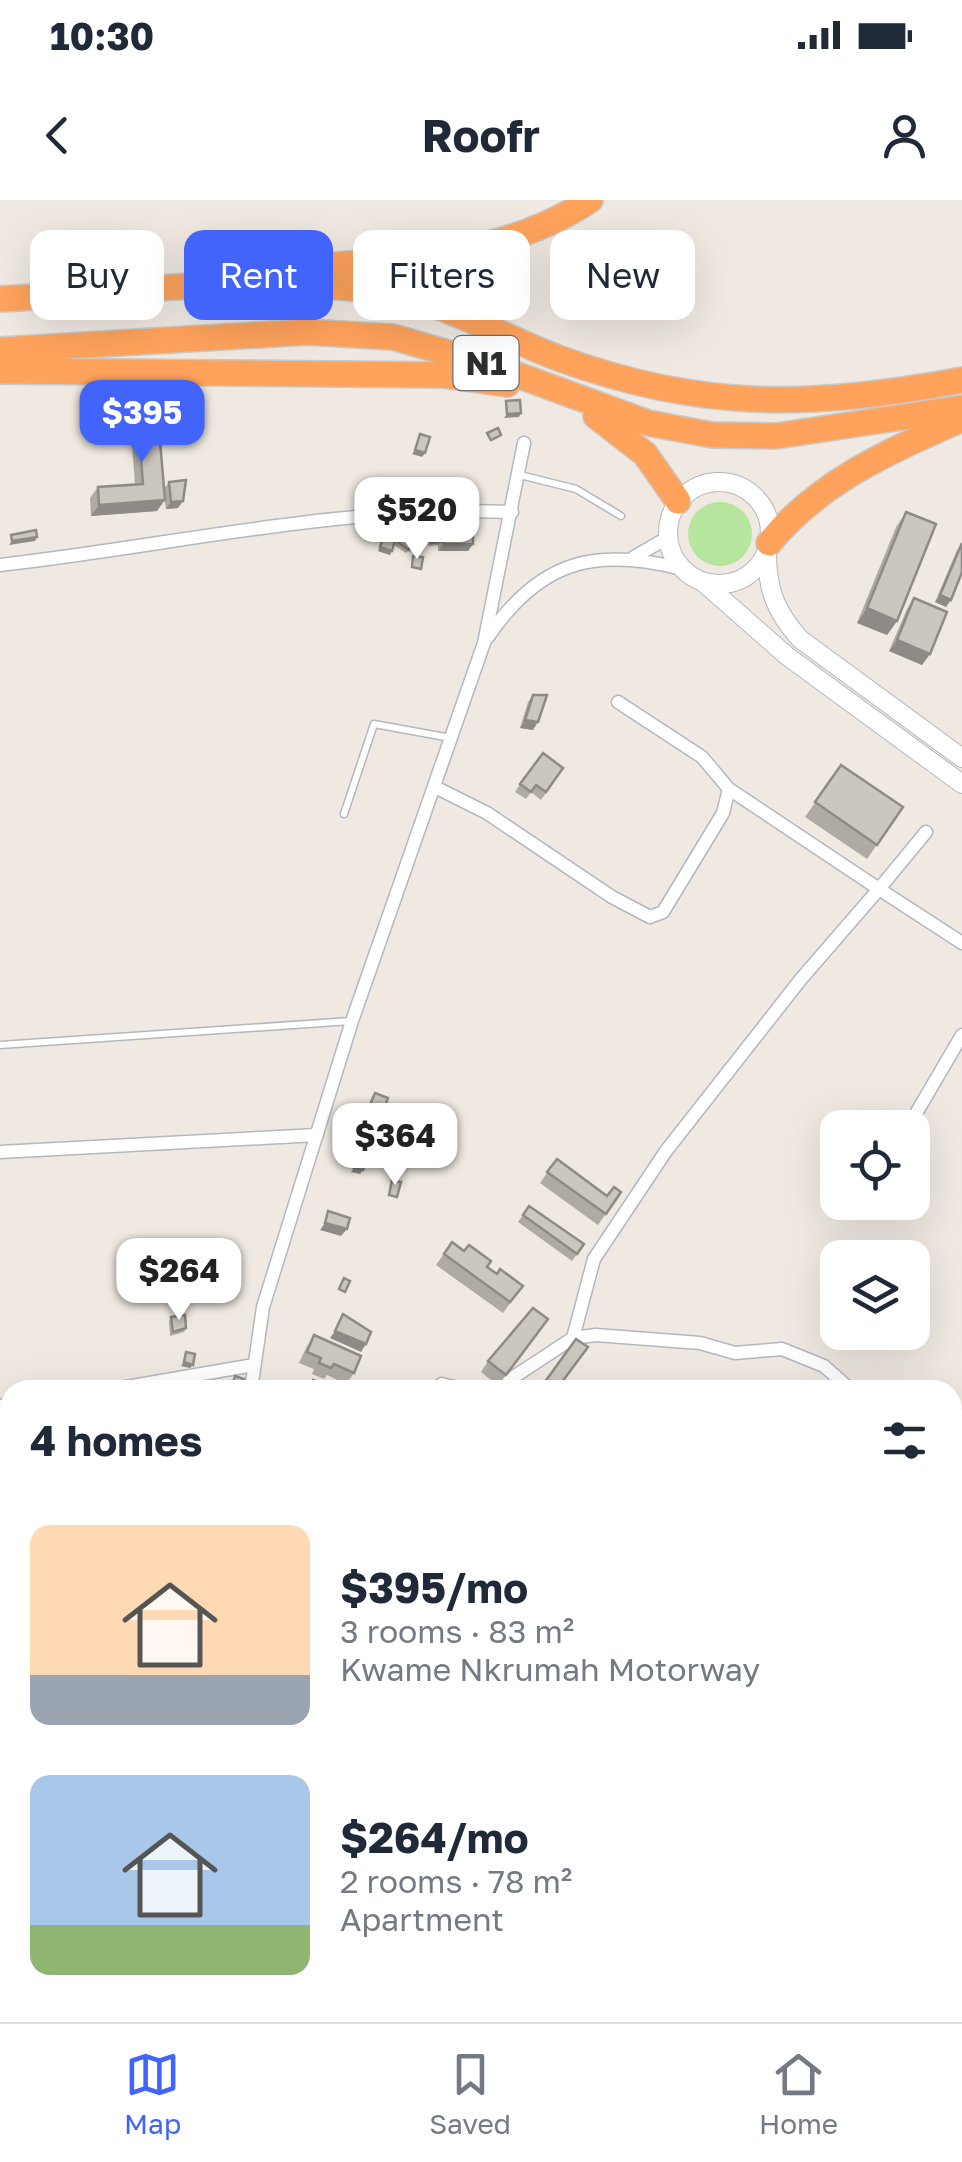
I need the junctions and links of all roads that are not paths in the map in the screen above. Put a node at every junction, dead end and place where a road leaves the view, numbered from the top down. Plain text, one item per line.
1 (590, 200) edge
2 (9, 299) edge
3 (0, 350) edge
4 (0, 371) edge
5 (962, 380) edge
6 (962, 408) edge
7 (962, 419) edge
8 (524, 442) dead end
9 (519, 475) junction
10 (678, 501) junction
11 (512, 512) junction
12 (620, 516) dead end
13 (667, 538) junction
14 (768, 548) junction
15 (634, 557) junction
16 (0, 565) edge
17 (682, 569) junction
18 (704, 582) junction
19 (484, 643) junction
20 (618, 702) dead end
21 (452, 738) junction
22 (962, 758) edge
23 (962, 784) edge
24 (435, 787) junction
25 (729, 790) junction
26 (344, 814) dead end
27 (926, 832) dead end
28 (879, 889) junction
29 (962, 943) edge
30 (352, 1021) junction
31 (962, 1035) edge
32 (0, 1046) edge
33 (918, 1110) edge
34 (318, 1135) junction
35 (0, 1152) edge
36 (573, 1338) junction
37 (254, 1365) junction
38 (167, 1380) edge
39 (252, 1380) edge
40 (512, 1380) edge
41 (840, 1380) edge

1 - 2 highway
2 - 5 highway, N1
3 - 6 highway, N1
4 - 10 highway
7 - 14 highway
8 - 9 street
9 - 11 street
9 - 12 lane
10 - 13 street
10 - 14 street
11 - 16 street
11 - 19 street
13 - 15 street
13 - 17 street
14 - 18 street
14 - 22 street
15 - 17 street
15 - 19 street
17 - 18 street
18 - 23 street
19 - 21 street
20 - 25 street
21 - 24 street
21 - 26 lane
24 - 25 street
24 - 30 street
25 - 28 street
27 - 28 street
28 - 29 street
28 - 36 street
30 - 32 lane
30 - 34 street
31 - 33 street
34 - 35 street
34 - 37 street
36 - 40 street
36 - 41 street
37 - 38 street
37 - 39 street

